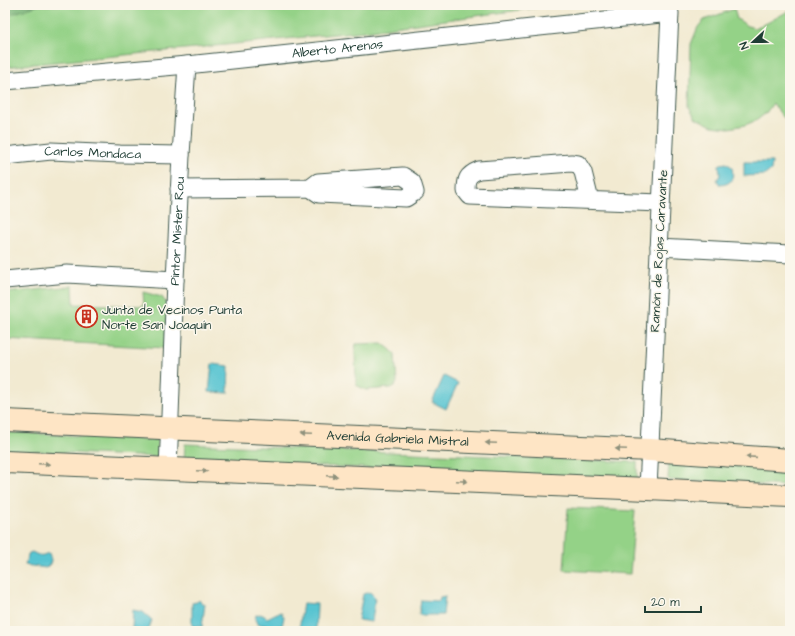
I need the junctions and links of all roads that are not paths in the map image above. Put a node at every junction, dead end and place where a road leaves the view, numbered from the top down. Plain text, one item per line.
1 (670, 13) joint
2 (187, 65) junction
3 (5, 81) edge
4 (181, 155) junction
5 (5, 156) edge
6 (310, 188) junction
7 (179, 189) junction
8 (590, 200) junction
9 (661, 203) junction
10 (659, 247) junction
11 (790, 254) edge
12 (5, 280) edge
13 (175, 280) junction
14 (5, 420) edge
15 (170, 429) junction
16 (650, 450) junction
17 (790, 460) edge
18 (5, 462) edge
19 (168, 470) junction
20 (648, 489) junction
21 (790, 496) edge

1 - 2 street, Alberto Arenas
1 - 9 street, Ramón de Rojas Caravante
2 - 3 street, Alberto Arenas
2 - 4 street, Pintor Mister Rou
4 - 5 street, Carlos Mondaca
4 - 7 street, Pintor Mister Rou
6 - 6 street
6 - 7 street
7 - 13 street, Pintor Mister Rou
8 - 8 street
8 - 9 street
9 - 10 street, Ramón de Rojas Caravante
10 - 11 street
10 - 16 street, Ramón de Rojas Caravante
12 - 13 street
13 - 15 street, Pintor Mister Rou
14 - 15 main road, Avenida Gabriela Mistral
16 -> 15 main road, Avenida Gabriela Mistral
15 - 19 street, Pintor Mister Rou
17 -> 16 main road, Avenida Gabriela Mistral
16 - 20 street, Ramón de Rojas Caravante
18 -> 19 main road
19 -> 20 main road
20 - 21 main road

